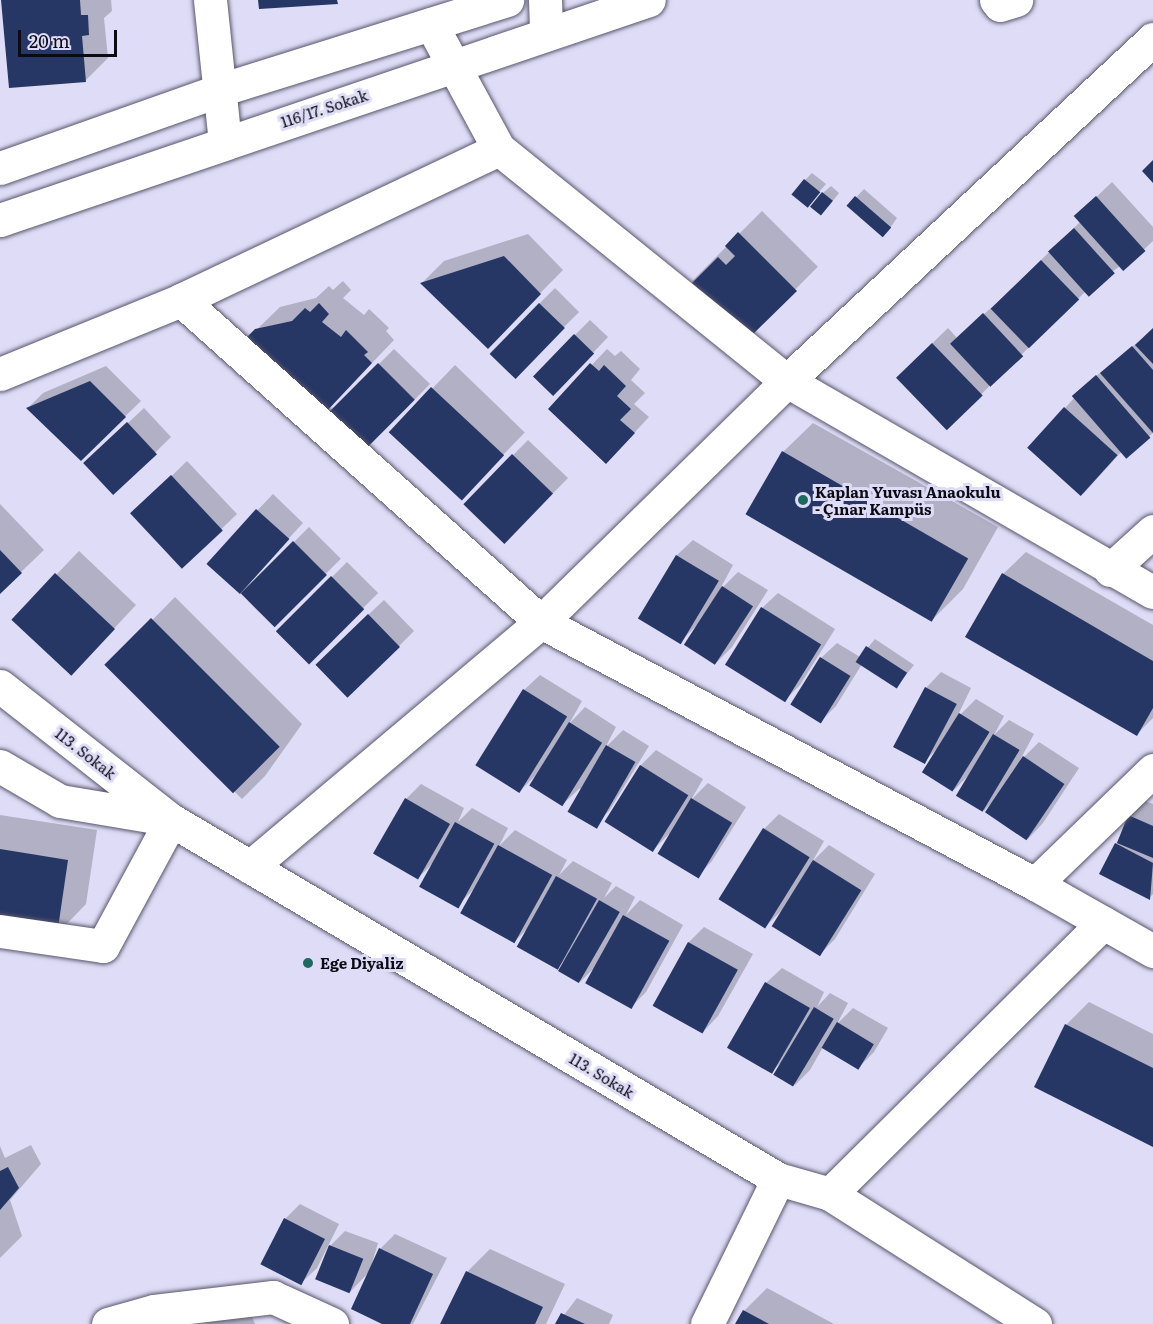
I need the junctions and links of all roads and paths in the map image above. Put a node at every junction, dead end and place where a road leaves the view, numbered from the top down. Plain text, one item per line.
1 (210, 0) edge
2 (507, 0) edge
3 (545, 0) edge
4 (649, 0) edge
5 (996, 0) edge
6 (1016, 0) edge
7 (432, 24) junction
8 (546, 34) junction
9 (1153, 39) edge
10 (453, 66) junction
11 (220, 90) junction
12 (225, 142) junction
13 (499, 149) junction
14 (0, 168) edge
15 (0, 220) edge
16 (181, 300) junction
17 (0, 374) edge
18 (787, 381) junction
19 (1153, 531) edge
20 (1110, 570) junction
21 (1153, 592) edge
22 (541, 622) junction
23 (0, 686) edge
24 (0, 766) edge
25 (1153, 770) edge
26 (171, 820) junction
27 (250, 867) junction
28 (1035, 884) junction
29 (1103, 923) junction
30 (0, 931) edge
31 (1153, 951) edge
32 (778, 1179) junction
33 (830, 1194) junction
34 (108, 1324) edge
35 (332, 1324) edge
36 (707, 1324) edge
37 (1035, 1324) edge

1 - 11 street
2 - 7 street
3 - 8 street
4 - 8 street, 116/17. Sokak
5 - 6 street
7 - 10 street
7 - 11 street
8 - 10 street, 116/17. Sokak
9 - 18 street
10 - 12 street, 116/17. Sokak
10 - 13 street
11 - 12 street
11 - 14 street
12 - 15 street, 116/17. Sokak
13 - 16 street
13 - 18 street
16 - 17 street
16 - 22 street
18 - 20 street
18 - 22 street
19 - 20 street
20 - 21 street
22 - 27 street
22 - 28 street
23 - 26 street, 113. Sokak
24 - 26 street, 113. Sokak
25 - 28 street
26 - 27 street, 113. Sokak
26 - 30 street
27 - 32 street, 113. Sokak
28 - 29 street
29 - 31 street
29 - 33 street
32 - 33 street, 113. Sokak
32 - 36 street
33 - 37 street, 113. Sokak
34 - 35 street

